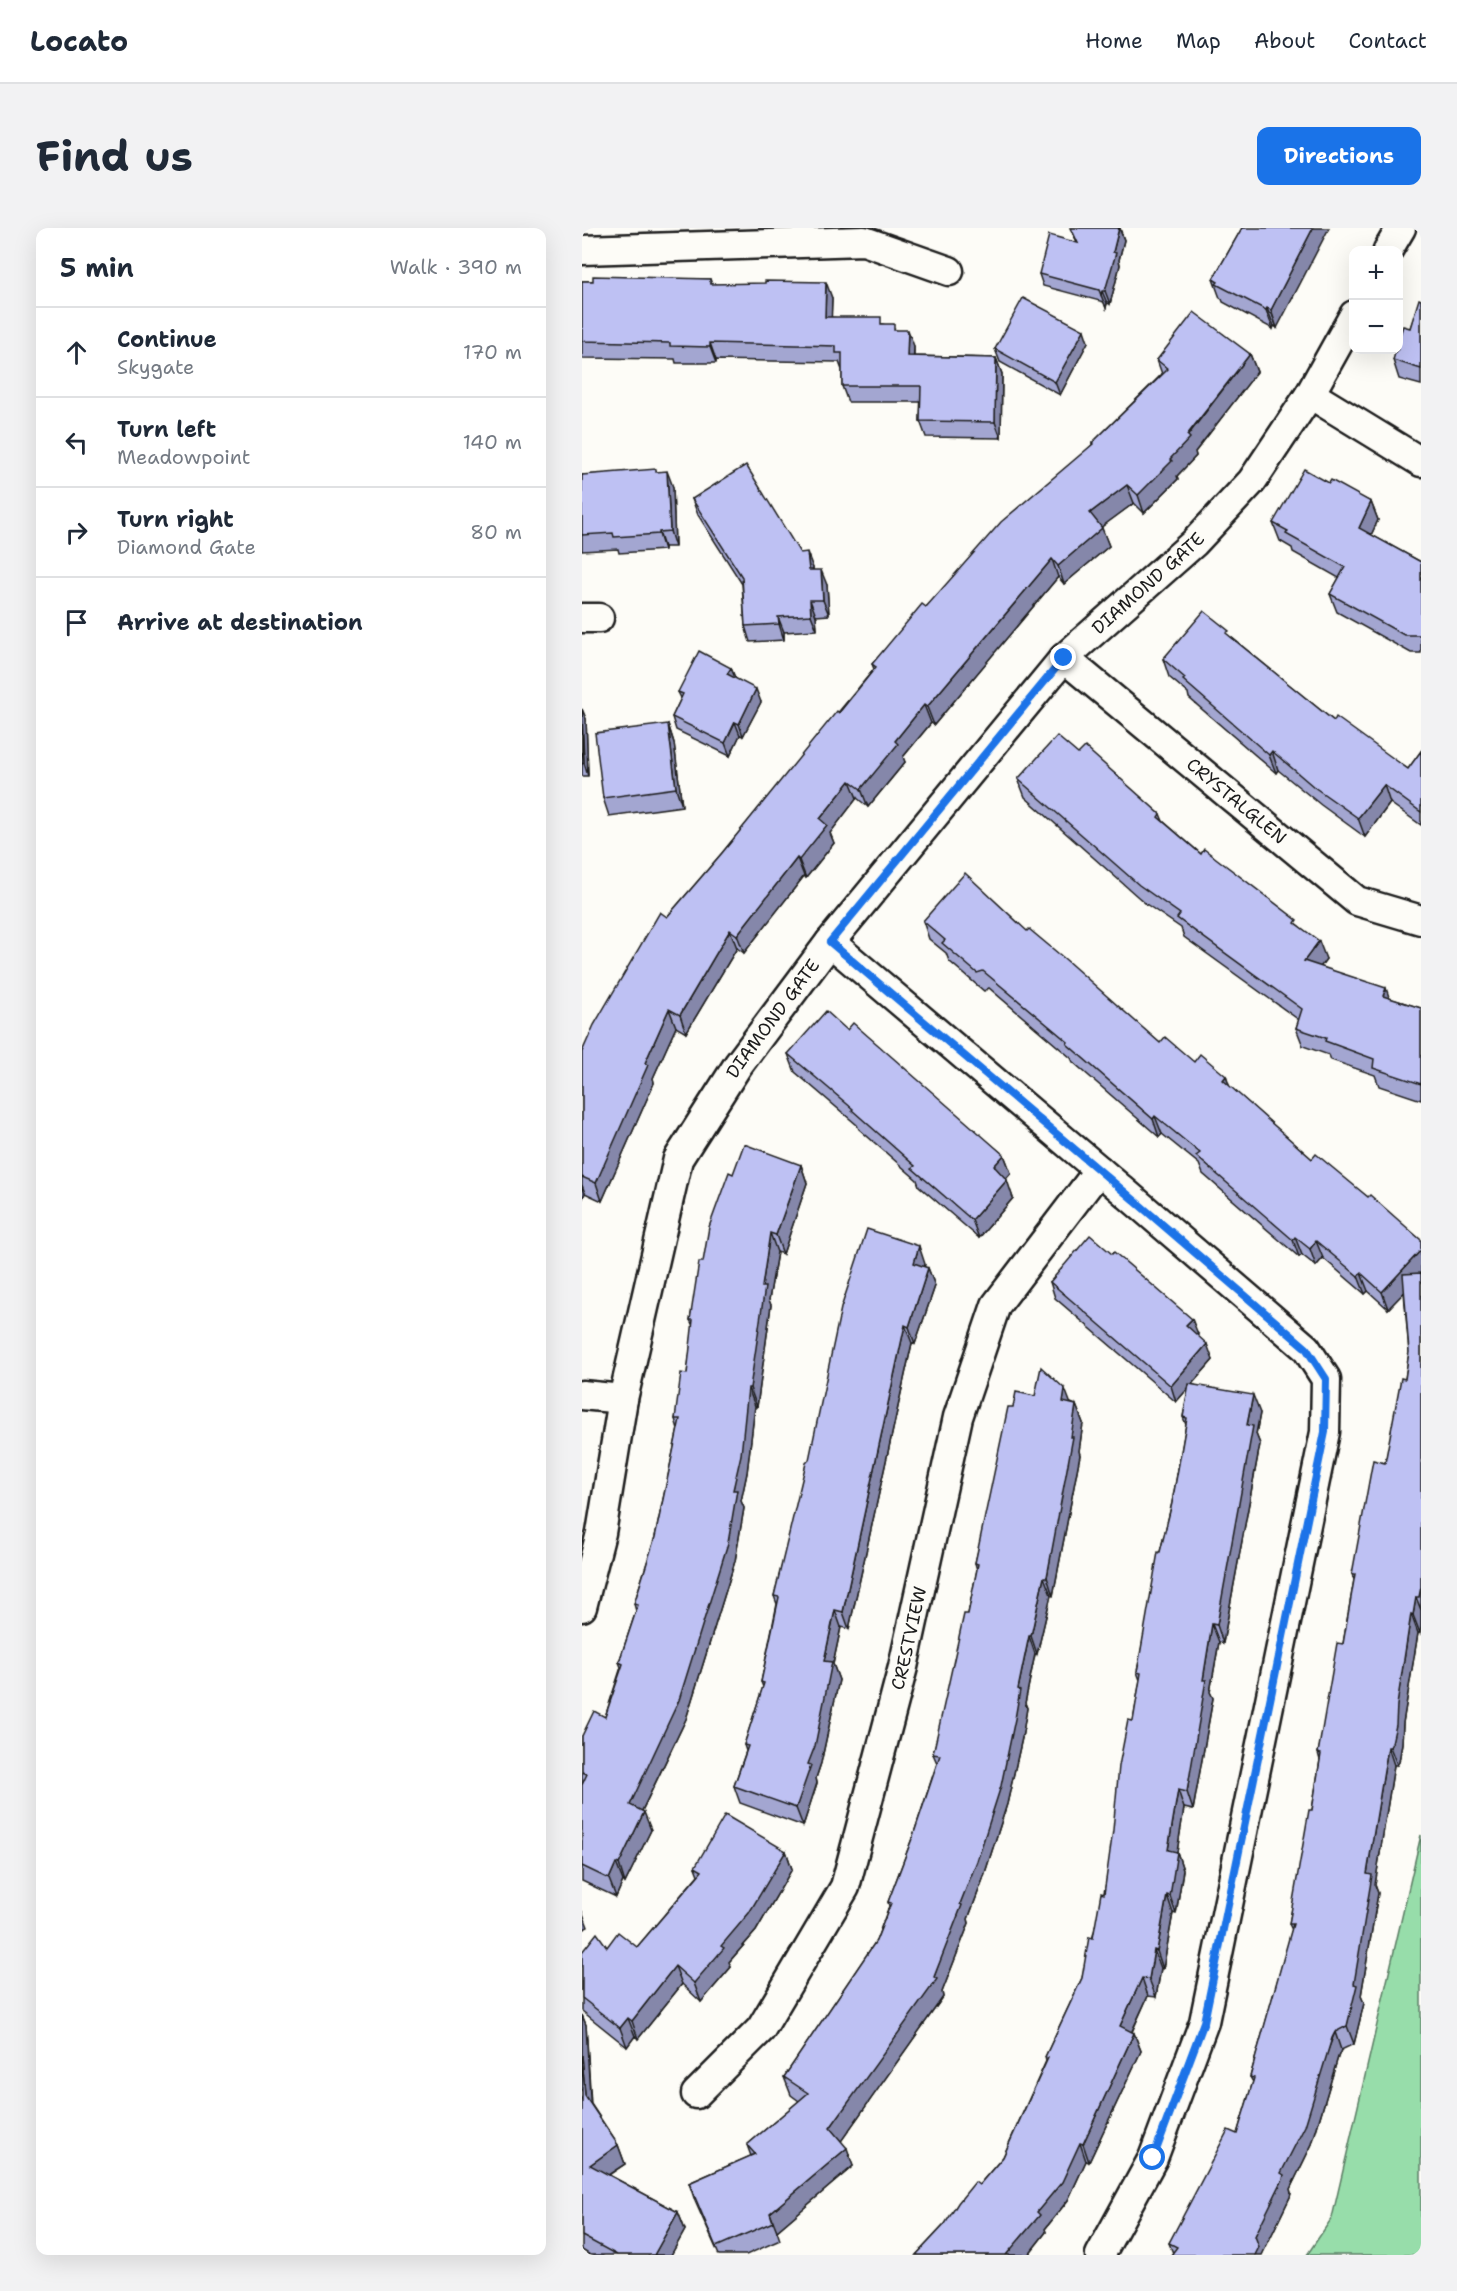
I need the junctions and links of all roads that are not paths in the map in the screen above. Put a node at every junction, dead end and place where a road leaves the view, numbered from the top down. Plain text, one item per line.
1 (1401, 228) edge
2 (1390, 246) edge
3 (582, 250) edge
4 (949, 271) dead end
5 (1349, 323) edge
6 (1311, 394) junction
7 (1421, 462) edge
8 (1064, 658) junction
9 (1421, 920) edge
10 (830, 942) junction
11 (1099, 1170) junction
12 (582, 1395) edge
13 (623, 1399) junction
14 (582, 1607) edge
15 (696, 2094) dead end
16 (1100, 2255) edge

1 - 2 street
3 - 4 street
5 - 6 street, DIAMOND GATE
6 - 7 street
6 - 8 street, DIAMOND GATE
8 - 9 street, CRYSTALGLEN
8 - 10 street, DIAMOND GATE
10 - 11 street
10 - 13 street, DIAMOND GATE
11 - 15 street, CRESTVIEW
11 - 16 street
12 - 13 street
13 - 14 street, DIAMOND GATE

